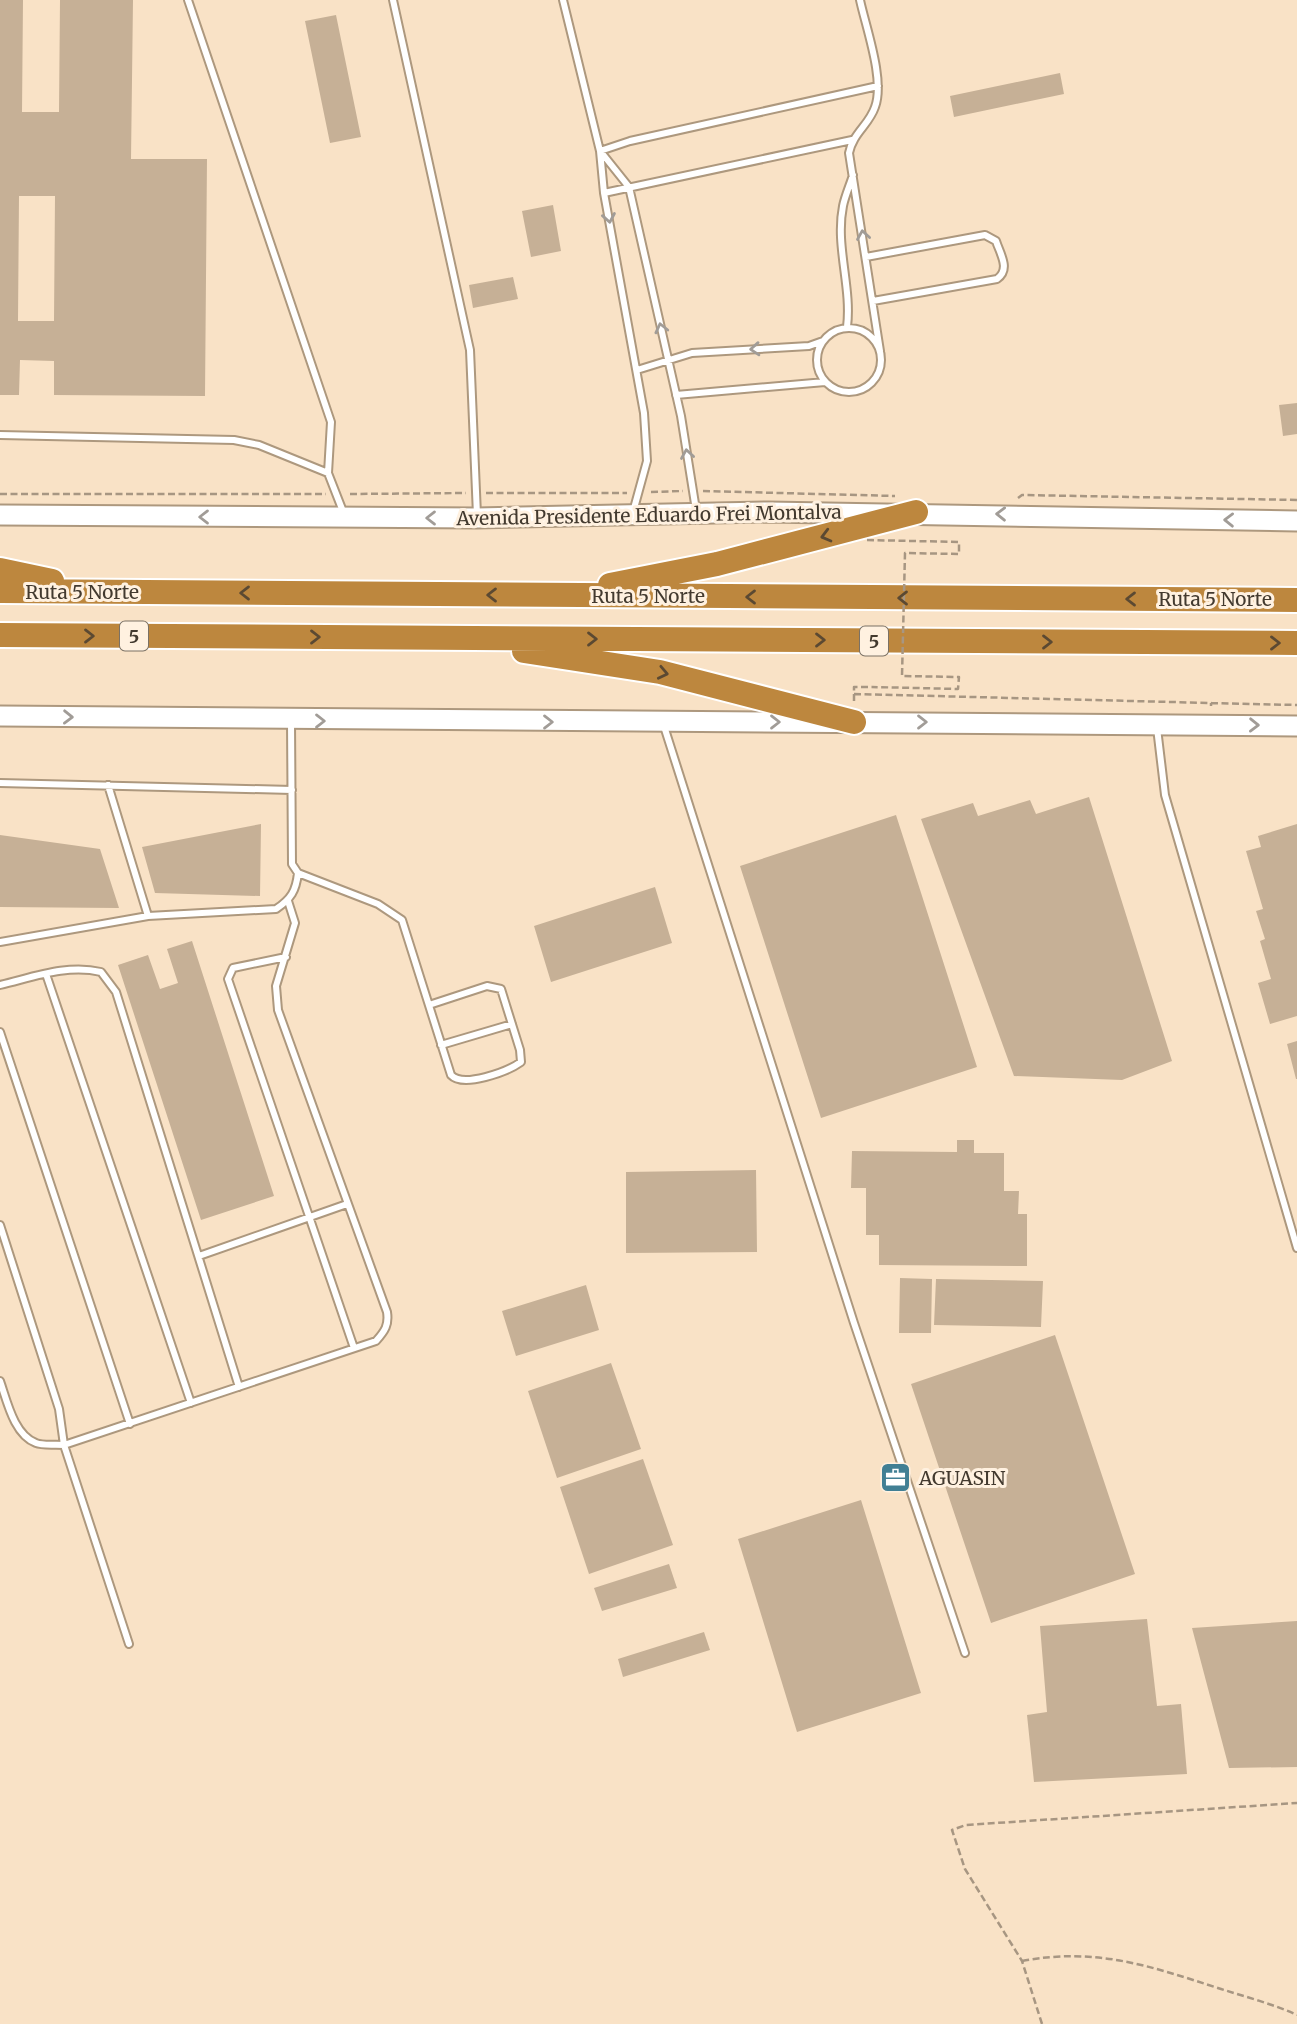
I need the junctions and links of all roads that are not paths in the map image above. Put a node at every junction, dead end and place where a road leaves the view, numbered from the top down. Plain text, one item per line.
1 (188, 0) edge
2 (393, 0) edge
3 (563, 0) edge
4 (860, 0) edge
5 (878, 86) junction
6 (852, 140) junction
7 (600, 151) junction
8 (854, 173) junction
9 (629, 187) junction
10 (604, 193) junction
11 (866, 257) junction
12 (873, 301) junction
13 (848, 327) junction
14 (822, 341) junction
15 (880, 351) junction
16 (669, 360) junction
17 (637, 370) junction
18 (825, 382) junction
19 (676, 395) junction
20 (0, 435) edge
21 (328, 473) junction
22 (916, 512) junction
23 (696, 513) junction
24 (633, 514) junction
25 (0, 515) edge
26 (477, 517) junction
27 (346, 518) junction
28 (1297, 521) edge
29 (0, 570) edge
30 (0, 591) edge
31 (97, 592) junction
32 (560, 595) junction
33 (1297, 600) edge
34 (7, 637) edge
35 (451, 638) junction
36 (1297, 643) edge
37 (0, 716) edge
38 (290, 720) junction
39 (663, 722) junction
40 (854, 722) junction
41 (1156, 722) junction
42 (1297, 726) edge
43 (0, 783) edge
44 (108, 785) junction
45 (292, 790) junction
46 (298, 873) junction
47 (289, 901) junction
48 (148, 916) junction
49 (0, 942) edge
50 (286, 957) junction
51 (46, 974) junction
52 (0, 985) edge
53 (429, 1006) junction
54 (512, 1024) junction
55 (0, 1032) edge
56 (441, 1045) junction
57 (347, 1204) junction
58 (309, 1217) junction
59 (0, 1225) edge
60 (1297, 1248) edge
61 (199, 1256) junction
62 (354, 1348) junction
63 (0, 1381) edge
64 (239, 1387) junction
65 (191, 1403) junction
66 (130, 1424) junction
67 (64, 1445) junction
68 (129, 1644) dead end
69 (965, 1653) dead end

1 - 21 lane
2 - 26 lane
3 - 7 lane
4 - 5 lane
5 - 6 lane
5 - 7 lane
6 - 8 lane
6 - 9 lane
7 - 9 lane
7 - 10 lane
11 -> 8 lane
8 - 13 lane
9 - 10 lane
16 -> 9 lane
10 -> 17 lane
11 - 12 lane
11 - 12 lane
12 - 15 lane
13 - 14 lane
13 - 15 lane
14 -> 16 lane
14 - 18 lane
15 - 18 lane
16 - 17 lane
16 - 19 lane
17 - 24 lane
18 - 19 lane
23 -> 19 lane
20 - 21 lane
21 - 27 lane
22 - 23 street, Avenida Presidente Eduardo Frei Montalva
28 -> 22 street, Avenida Presidente Eduardo Frei Montalva
22 -> 32 highway
23 - 24 street, Avenida Presidente Eduardo Frei Montalva
24 - 26 street, Avenida Presidente Eduardo Frei Montalva
27 -> 25 street, Avenida Presidente Eduardo Frei Montalva
26 -> 27 street, Avenida Presidente Eduardo Frei Montalva
29 - 31 highway
30 - 31 highway, Ruta 5 Norte
32 -> 31 highway, Ruta 5 Norte
33 -> 32 highway, Ruta 5 Norte
34 -> 35 highway, 5
35 -> 36 highway, 5
35 -> 40 highway
37 -> 38 street
38 -> 39 street
38 - 45 lane
39 -> 40 street
39 - 69 lane
40 -> 41 street
41 -> 42 street
41 - 60 lane
43 - 44 lane
44 - 45 lane
44 - 48 lane
45 - 46 lane
46 - 47 lane
46 - 53 lane
47 - 48 lane
47 - 50 lane
48 - 49 lane
50 - 57 lane
50 - 58 lane
51 - 52 lane
51 - 61 lane
51 - 65 lane
53 - 54 lane
53 - 56 lane
54 - 56 lane
54 - 56 lane
55 - 66 lane
57 - 58 lane
57 - 62 lane
58 - 61 lane
58 - 62 lane
59 - 67 lane
61 - 64 lane
62 - 64 lane
63 - 67 lane
64 - 65 lane
65 - 66 lane
66 - 67 lane
67 - 68 lane

